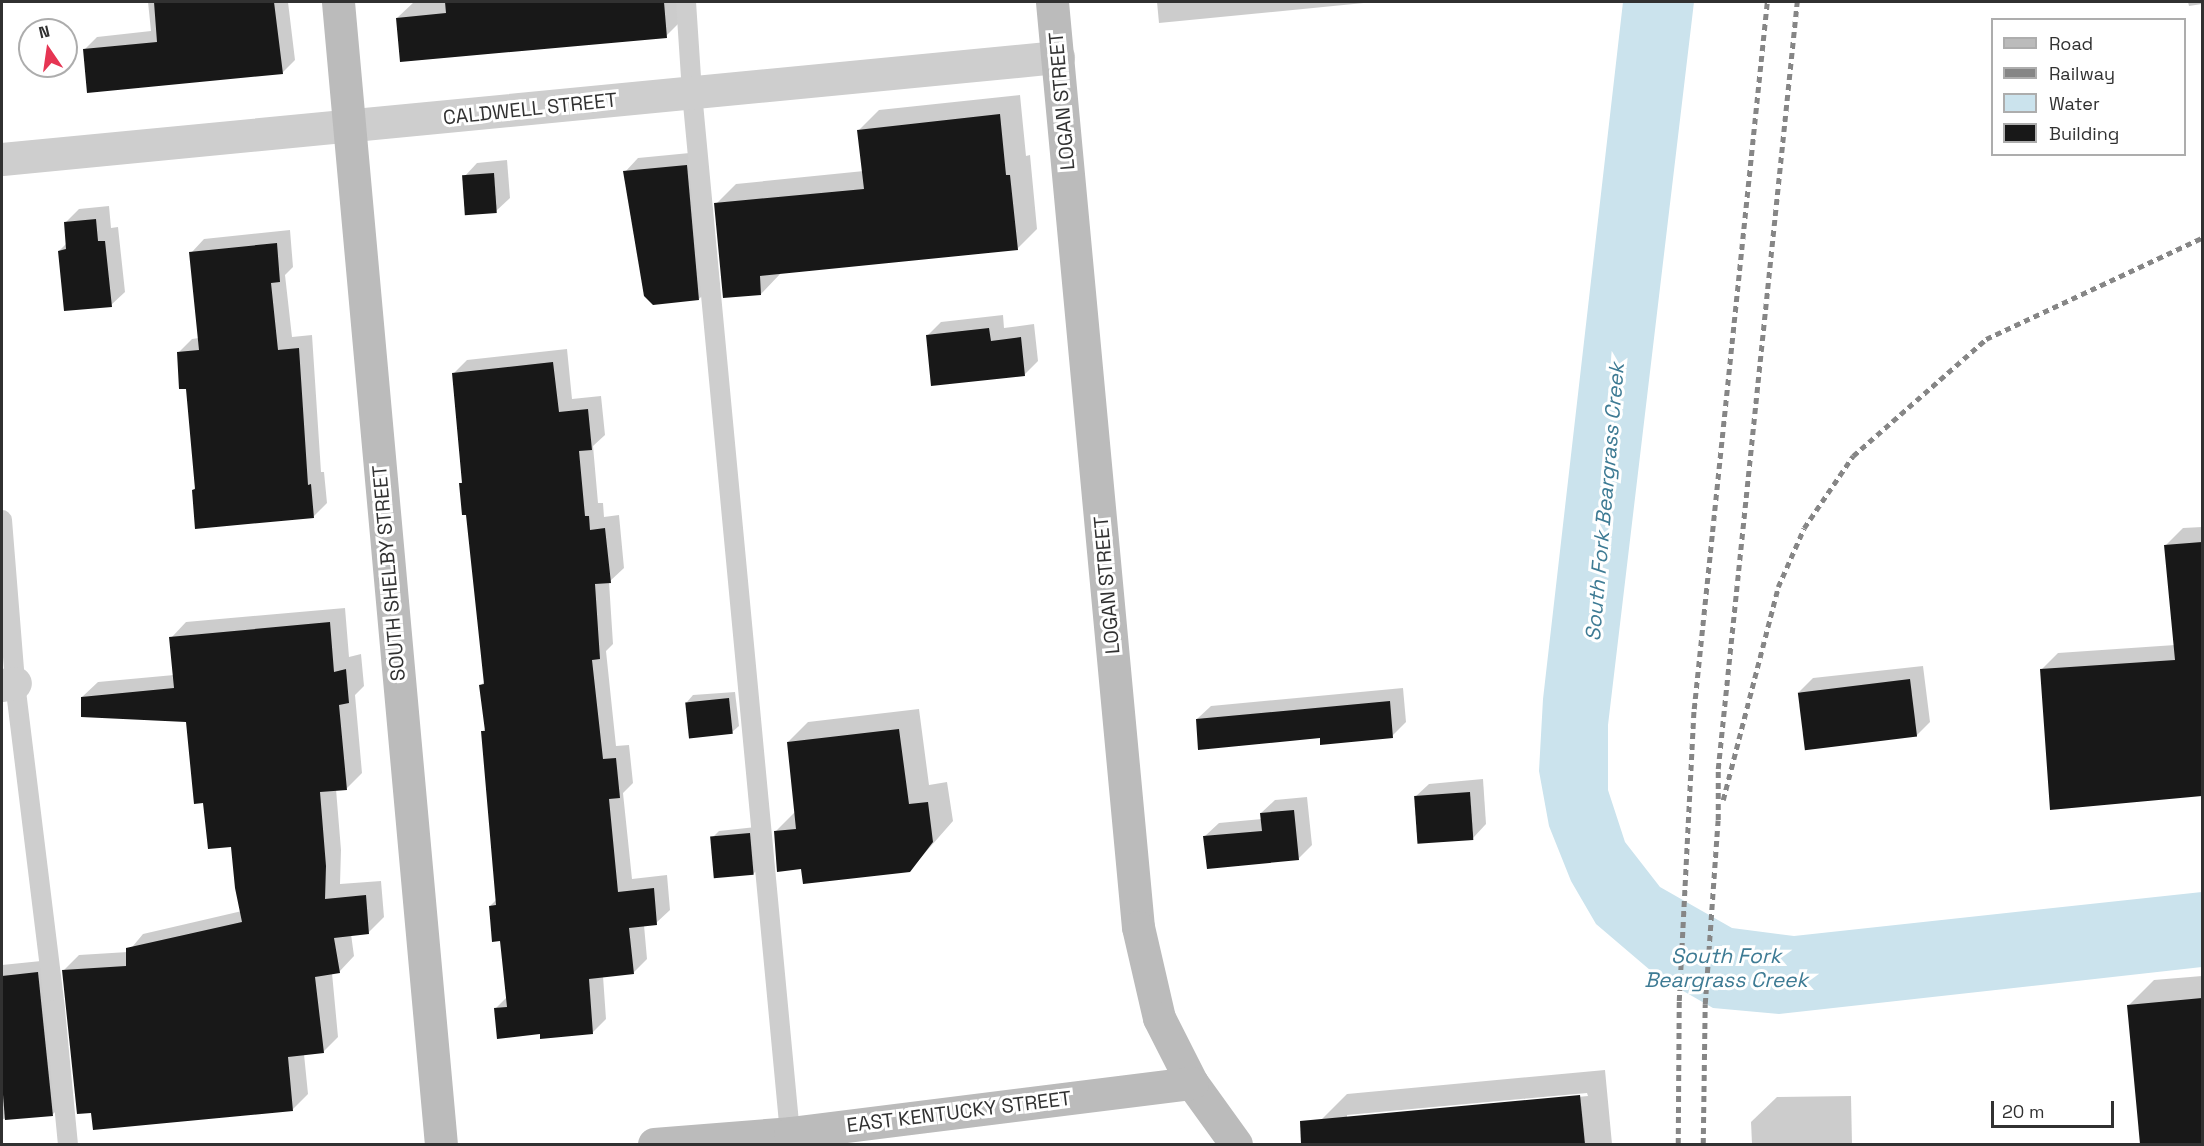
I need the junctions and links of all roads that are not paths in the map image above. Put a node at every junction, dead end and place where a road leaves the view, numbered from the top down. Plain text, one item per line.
1 (338, 2) edge
2 (686, 2) edge
3 (1053, 2) edge
4 (1058, 57) junction
5 (692, 93) junction
6 (350, 125) junction
7 (2, 159) edge
8 (2, 520) edge
9 (8, 684) edge
10 (1192, 1083) junction
11 (790, 1133) junction
12 (69, 1144) edge
13 (441, 1144) edge
14 (654, 1144) edge
15 (1236, 1144) edge

1 - 6 main road, SOUTH SHELBY STREET
2 - 5 lane
3 - 4 main road, LOGAN STREET
4 - 5 street, CALDWELL STREET
4 - 10 main road, LOGAN STREET
5 - 6 street, CALDWELL STREET
5 - 11 lane
6 - 7 street, CALDWELL STREET
6 - 13 main road, SOUTH SHELBY STREET
8 - 9 lane
9 - 12 lane
10 - 11 main road, EAST KENTUCKY STREET
10 - 15 main road, LOGAN STREET
11 - 14 main road, EAST KENTUCKY STREET

